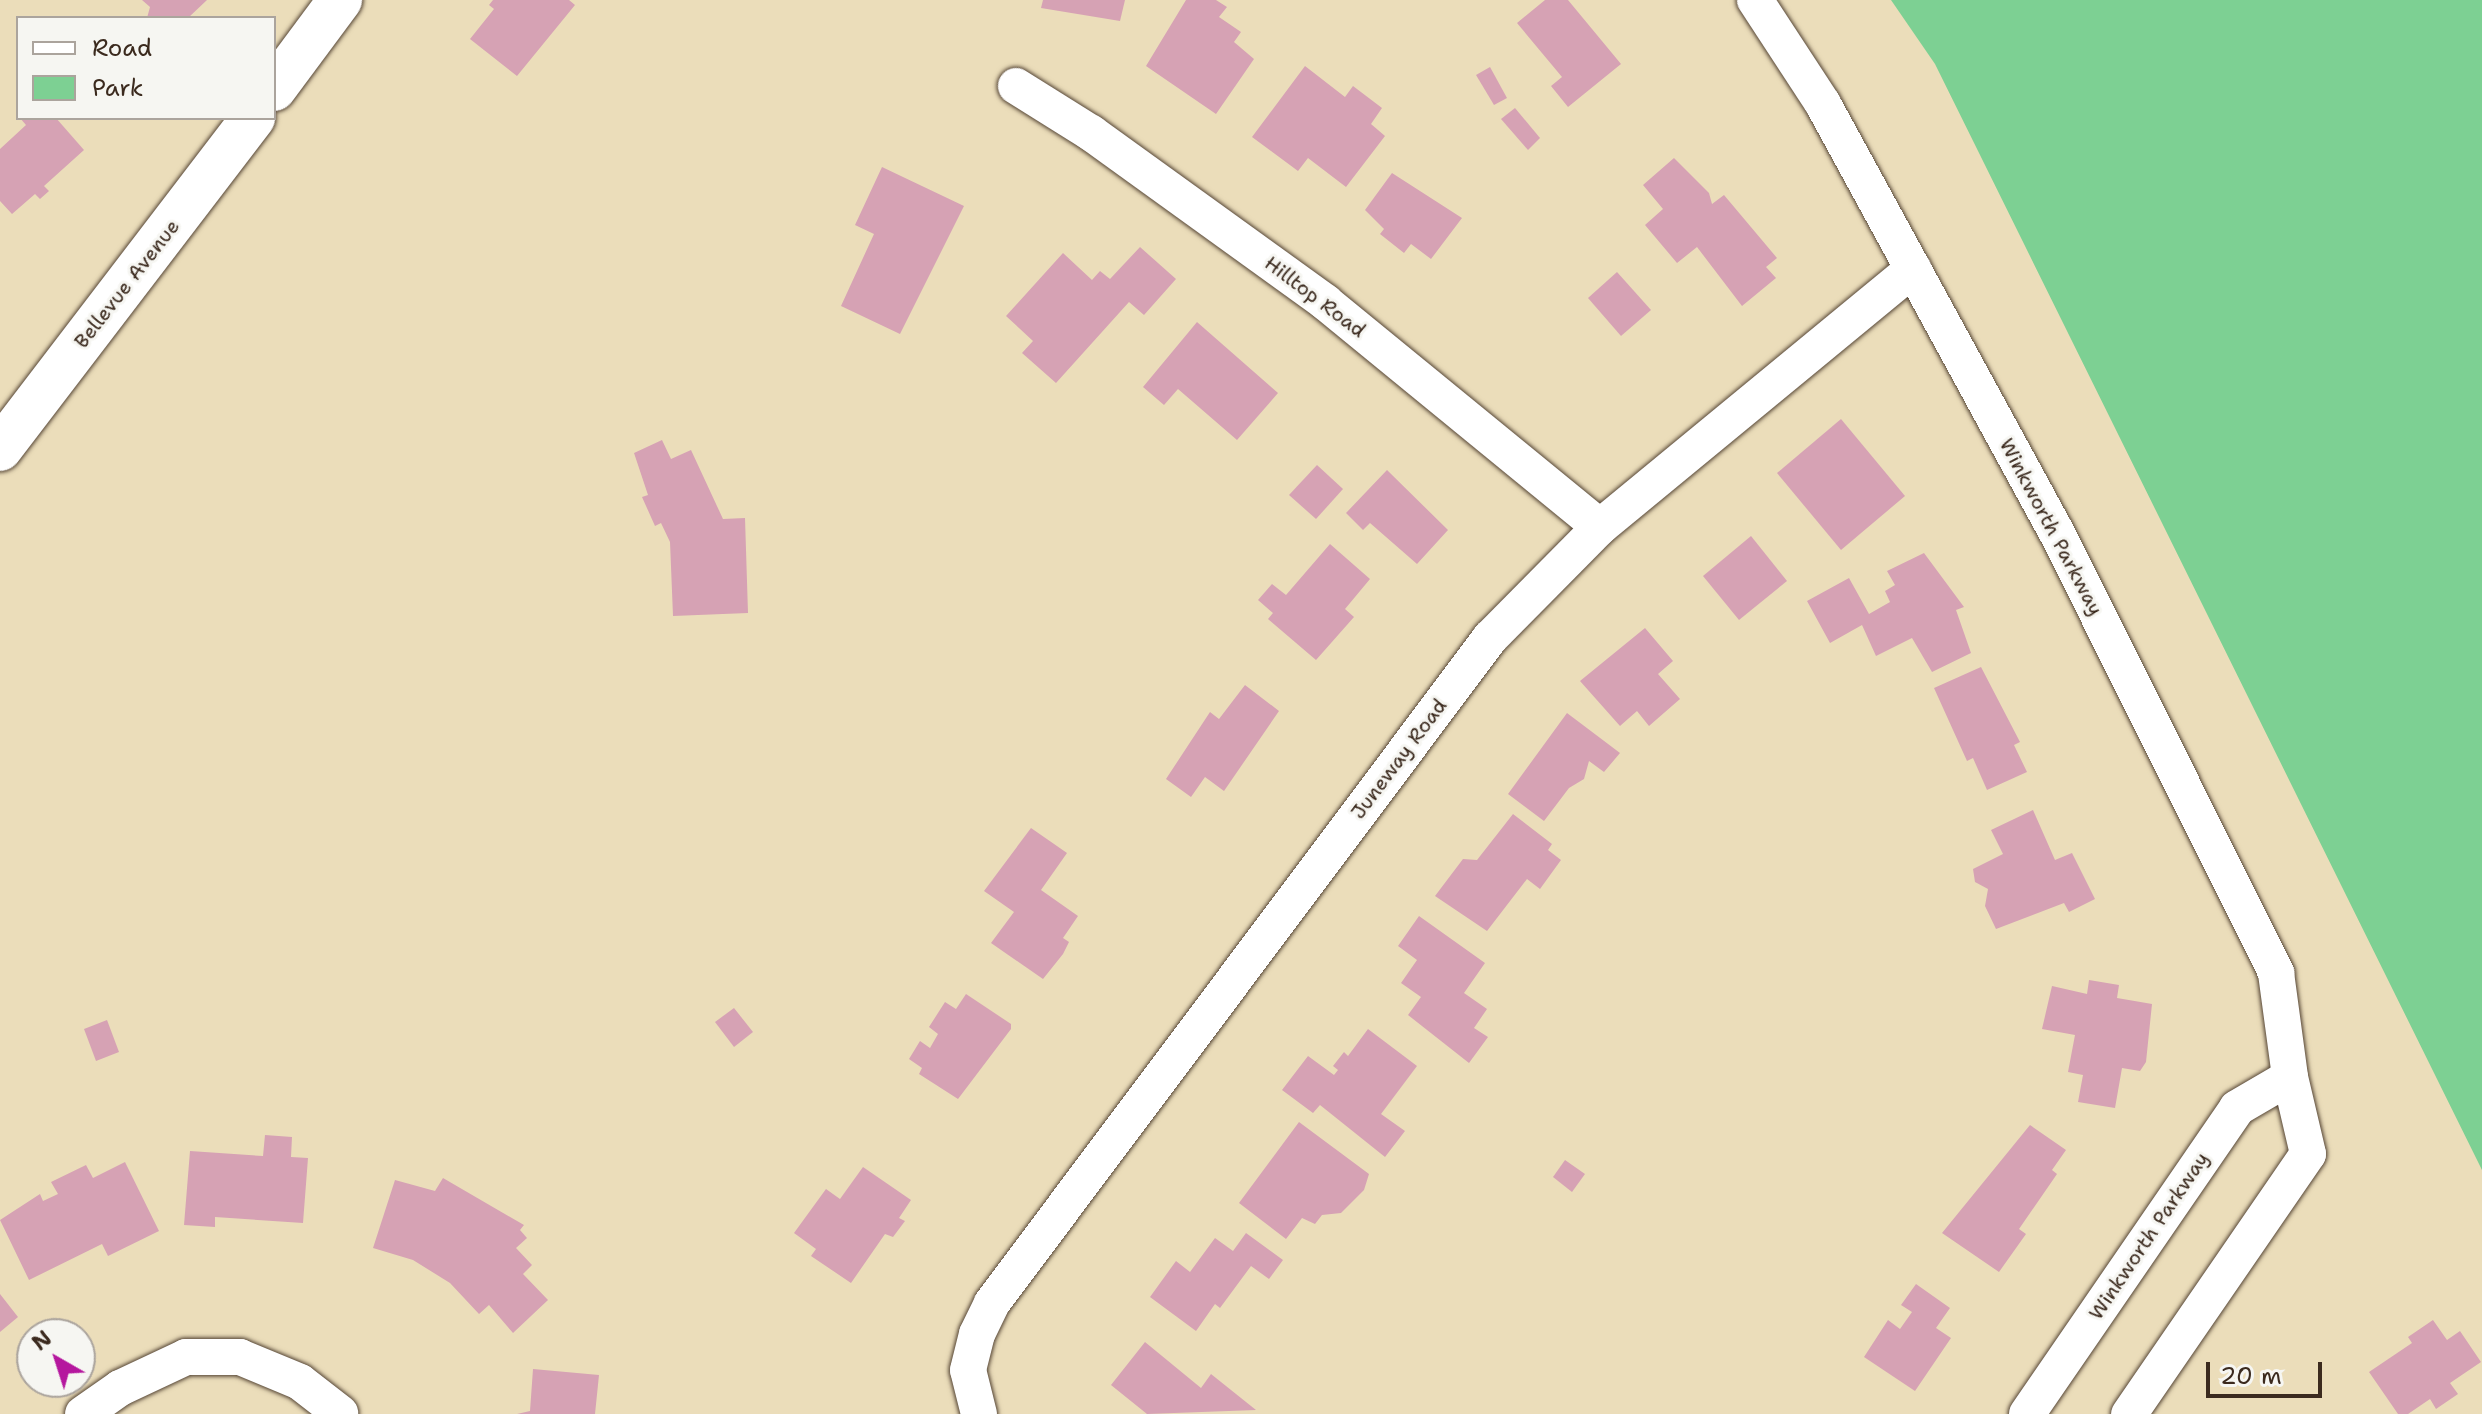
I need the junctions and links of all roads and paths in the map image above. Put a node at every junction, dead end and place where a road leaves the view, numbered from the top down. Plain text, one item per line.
1 (340, 0) edge
2 (1755, 0) edge
3 (276, 86) edge
4 (1016, 86) dead end
5 (251, 120) edge
6 (1913, 269) junction
7 (0, 449) edge
8 (1600, 527) junction
9 (2290, 1077) junction
10 (340, 1413) edge
11 (83, 1414) edge
12 (979, 1414) edge
13 (2027, 1414) edge
14 (2129, 1414) edge

1 - 3 street
2 - 6 street, Winkworth Parkway
4 - 8 street, Hilltop Road
5 - 7 street, Bellevue Avenue
6 - 8 street, Juneway Road
6 - 9 street, Winkworth Parkway
8 - 12 street, Juneway Road
9 - 13 street, Winkworth Parkway
9 - 14 street, Winkworth Parkway
10 - 11 street

